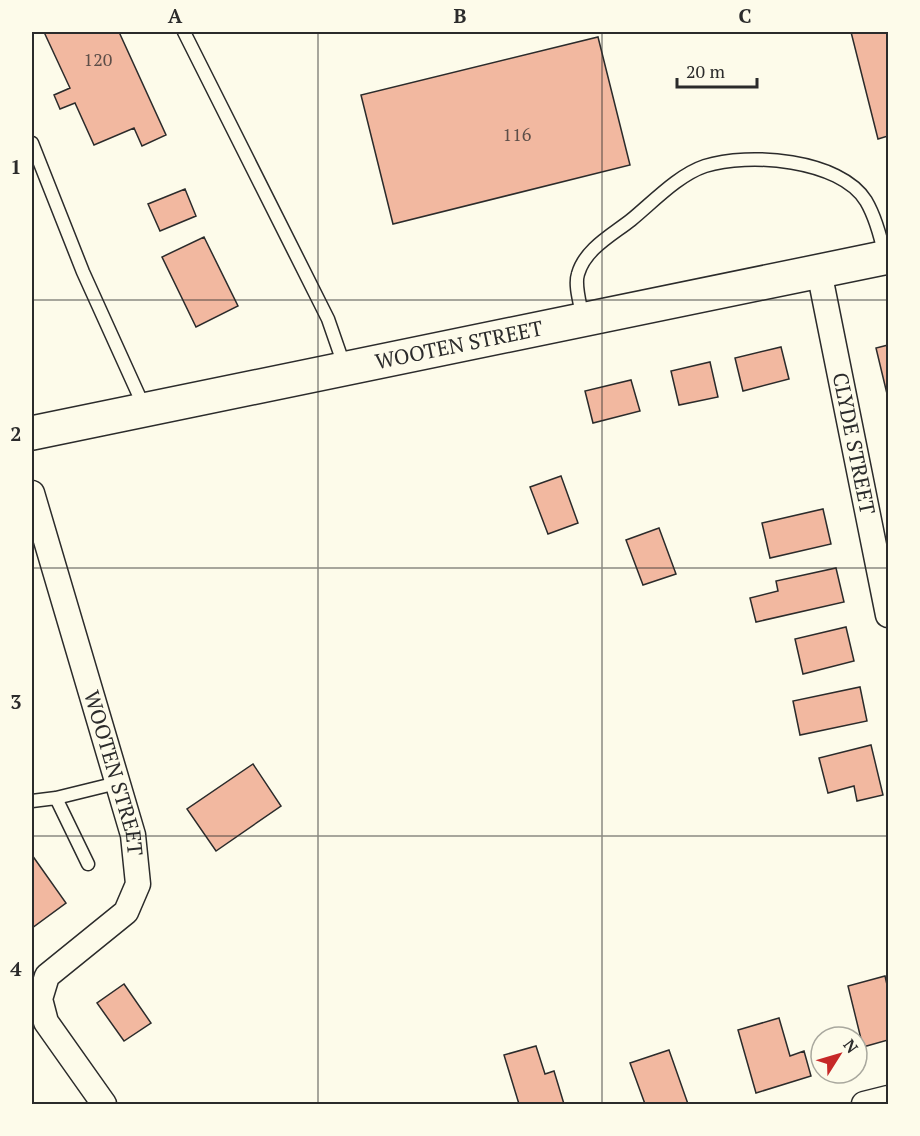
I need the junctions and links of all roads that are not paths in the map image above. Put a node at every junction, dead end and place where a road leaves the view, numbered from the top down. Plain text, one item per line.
1 (184, 32) edge
2 (32, 143) edge
3 (887, 258) edge
4 (819, 271) junction
5 (584, 320) junction
6 (345, 369) junction
7 (146, 409) junction
8 (32, 433) edge
9 (32, 493) edge
10 (888, 615) edge
11 (117, 783) junction
12 (56, 798) junction
13 (32, 801) edge
14 (88, 864) dead end
15 (39, 1024) edge
16 (888, 1098) edge
17 (104, 1104) edge
18 (864, 1104) edge

1 - 6 lane
2 - 7 lane
3 - 4 street, WOOTEN STREET
3 - 5 lane
4 - 5 street, WOOTEN STREET
4 - 10 street, CLYDE STREET
5 - 6 street, WOOTEN STREET
6 - 7 street, WOOTEN STREET
7 - 8 street, WOOTEN STREET
9 - 11 street, WOOTEN STREET
11 - 12 lane
11 - 15 street, WOOTEN STREET
12 - 13 lane
12 - 14 lane
15 - 17 street
16 - 18 street

